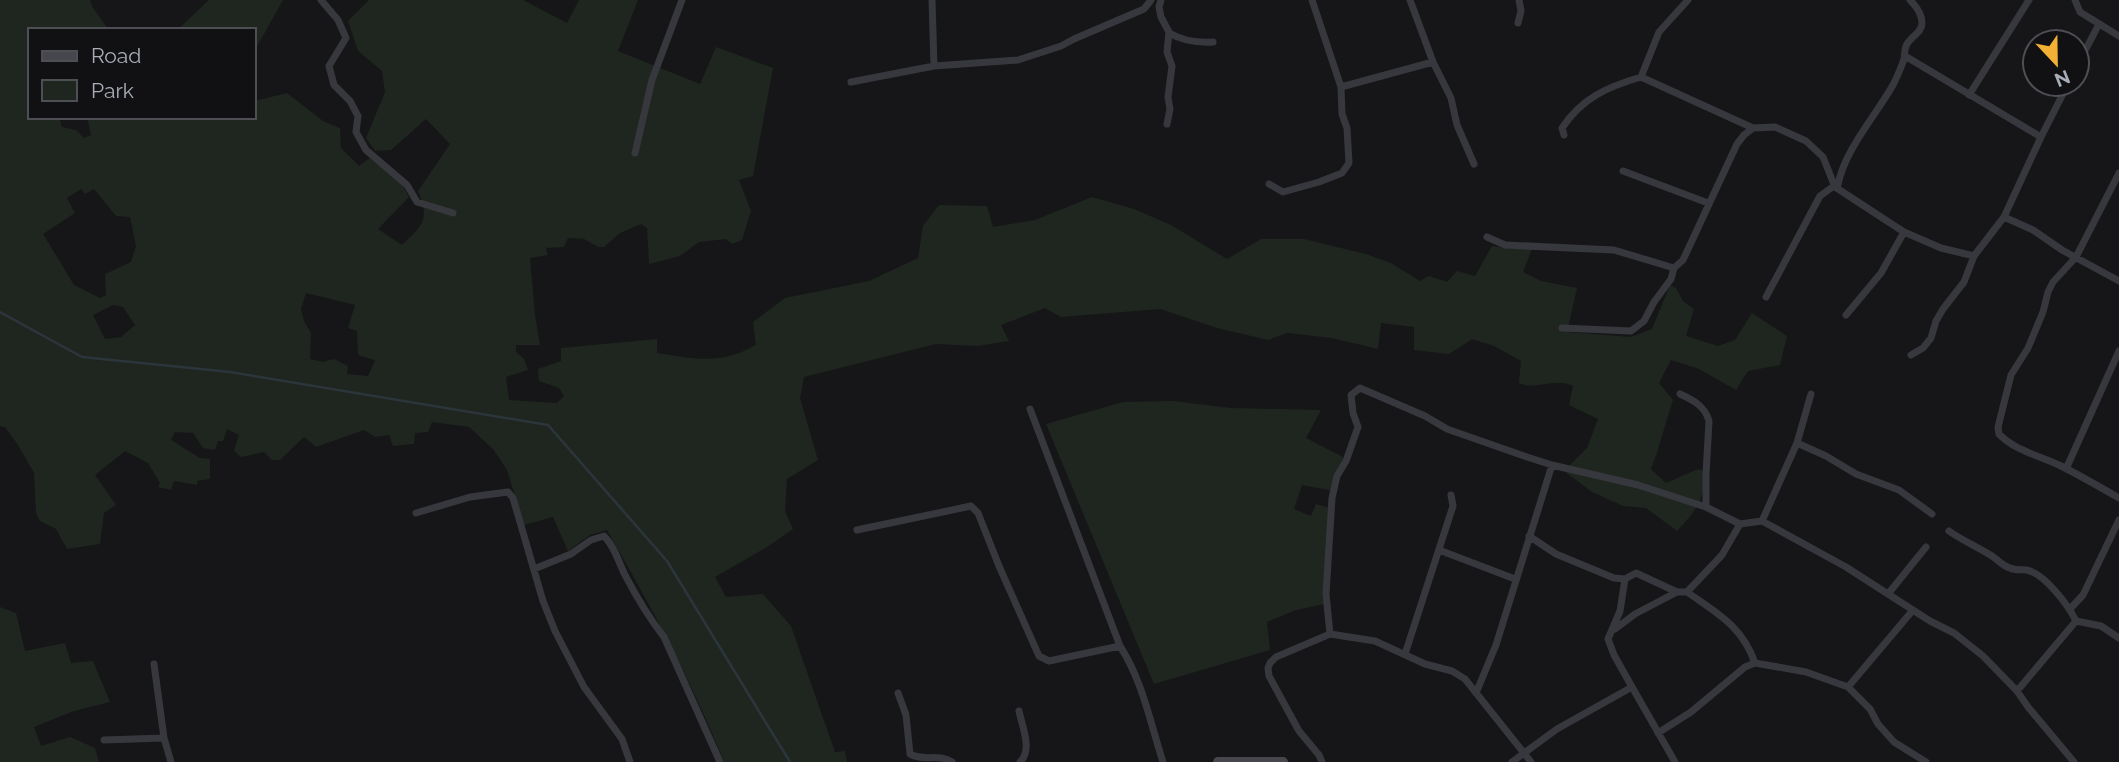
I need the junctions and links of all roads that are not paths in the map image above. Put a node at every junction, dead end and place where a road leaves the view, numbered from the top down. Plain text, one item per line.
1 (321, 0) edge
2 (932, 0) edge
3 (1152, 0) edge
4 (1161, 0) edge
5 (1312, 0) edge
6 (1410, 0) edge
7 (1519, 0) edge
8 (1688, 0) edge
9 (1911, 0) edge
10 (2029, 0) edge
11 (2075, 0) edge
12 (680, 1) edge
13 (1518, 23) dead end
14 (2099, 24) junction
15 (1169, 33) junction
16 (2119, 36) edge
17 (2091, 39) edge
18 (1213, 42) dead end
19 (1905, 57) junction
20 (1433, 62) junction
21 (933, 66) junction
22 (1641, 77) junction
23 (851, 82) dead end
24 (1341, 87) junction
25 (1969, 95) junction
26 (2061, 98) edge
27 (1167, 124) dead end
28 (1753, 128) junction
29 (1564, 135) dead end
30 (2041, 137) junction
31 (635, 153) dead end
32 (1474, 164) dead end
33 (1623, 171) dead end
34 (2119, 173) edge
35 (1269, 184) dead end
36 (1835, 187) junction
37 (1708, 202) junction
38 (453, 213) dead end
39 (2004, 217) junction
40 (1904, 232) junction
41 (1486, 237) dead end
42 (1974, 257) junction
43 (2076, 257) junction
44 (1674, 268) junction
45 (2119, 281) edge
46 (1766, 297) dead end
47 (1846, 315) dead end
48 (1562, 328) dead end
49 (2119, 351) edge
50 (1911, 355) dead end
51 (1680, 394) dead end
52 (1811, 394) dead end
53 (1030, 409) dead end
54 (1797, 443) junction
55 (1552, 465) junction
56 (2066, 469) junction
57 (1451, 495) dead end
58 (2119, 498) edge
59 (1706, 507) junction
60 (416, 513) dead end
61 (1932, 514) dead end
62 (2119, 520) edge
63 (1762, 521) junction
64 (1740, 524) junction
65 (857, 530) dead end
66 (1949, 531) dead end
67 (1529, 536) junction
68 (1927, 547) dead end
69 (1439, 550) junction
70 (534, 569) junction
71 (1515, 579) junction
72 (1625, 579) junction
73 (1678, 592) junction
74 (1687, 592) junction
75 (1888, 594) junction
76 (2070, 609) junction
77 (1913, 610) junction
78 (2076, 621) junction
79 (1613, 630) junction
80 (1330, 634) junction
81 (2119, 638) edge
82 (1121, 646) junction
83 (1405, 654) junction
84 (1755, 663) junction
85 (154, 664) dead end
86 (1632, 687) junction
87 (1848, 687) junction
88 (2018, 691) junction
89 (898, 693) dead end
90 (1476, 693) junction
91 (1019, 711) dead end
92 (1658, 733) junction
93 (164, 738) junction
94 (104, 740) dead end
95 (1524, 753) junction
96 (170, 762) edge
97 (630, 762) edge
98 (720, 762) edge
99 (952, 762) edge
100 (1020, 762) edge
101 (1163, 762) edge
102 (1218, 762) edge
103 (1283, 762) edge
104 (1322, 762) edge
105 (1511, 762) edge
106 (1531, 762) edge
107 (1675, 762) edge
108 (1926, 762) edge
109 (2074, 762) edge

1 - 38 street
2 - 21 street
3 - 21 street
4 - 15 street
5 - 24 street
6 - 20 street
7 - 13 street
8 - 22 street
9 - 19 street
10 - 25 street
11 - 14 street
12 - 31 street
14 - 16 street
14 - 17 street
15 - 18 street
15 - 27 street
19 - 25 street
19 - 36 street
20 - 24 street
20 - 32 street
21 - 23 street
22 - 28 street
22 - 29 street
24 - 35 street
25 - 30 street
26 - 30 street
28 - 36 street
28 - 37 street
30 - 39 street
33 - 37 street
34 - 43 street
36 - 40 street
36 - 46 street
37 - 44 street
39 - 42 street
39 - 43 street
40 - 42 street
40 - 47 street
41 - 44 street
42 - 50 street
43 - 45 street
43 - 56 street
44 - 48 street
49 - 56 street
51 - 59 street
52 - 54 street
53 - 82 street
54 - 61 street
54 - 63 street
55 - 59 street
55 - 67 street
55 - 80 street
56 - 58 street
57 - 69 street
59 - 64 street
60 - 70 street
62 - 76 street
63 - 64 street
63 - 75 street
64 - 74 street
65 - 82 street
66 - 76 street
67 - 71 street
67 - 72 street
68 - 75 street
69 - 71 street
69 - 83 street
70 - 97 street
70 - 98 street
71 - 90 street
72 - 73 street
72 - 79 street
73 - 74 street
73 - 79 street
74 - 84 street
75 - 77 street
76 - 78 street
77 - 87 street
77 - 88 street
78 - 81 street
78 - 88 street
79 - 86 street
80 - 83 street
80 - 104 street
82 - 101 street
83 - 90 street
84 - 87 street
84 - 92 street
85 - 93 street
86 - 92 street
86 - 95 street
87 - 108 street
88 - 109 street
89 - 99 street
90 - 95 street
91 - 100 street
92 - 107 street
93 - 94 street
93 - 96 street
95 - 105 street
95 - 106 street
102 - 103 street

